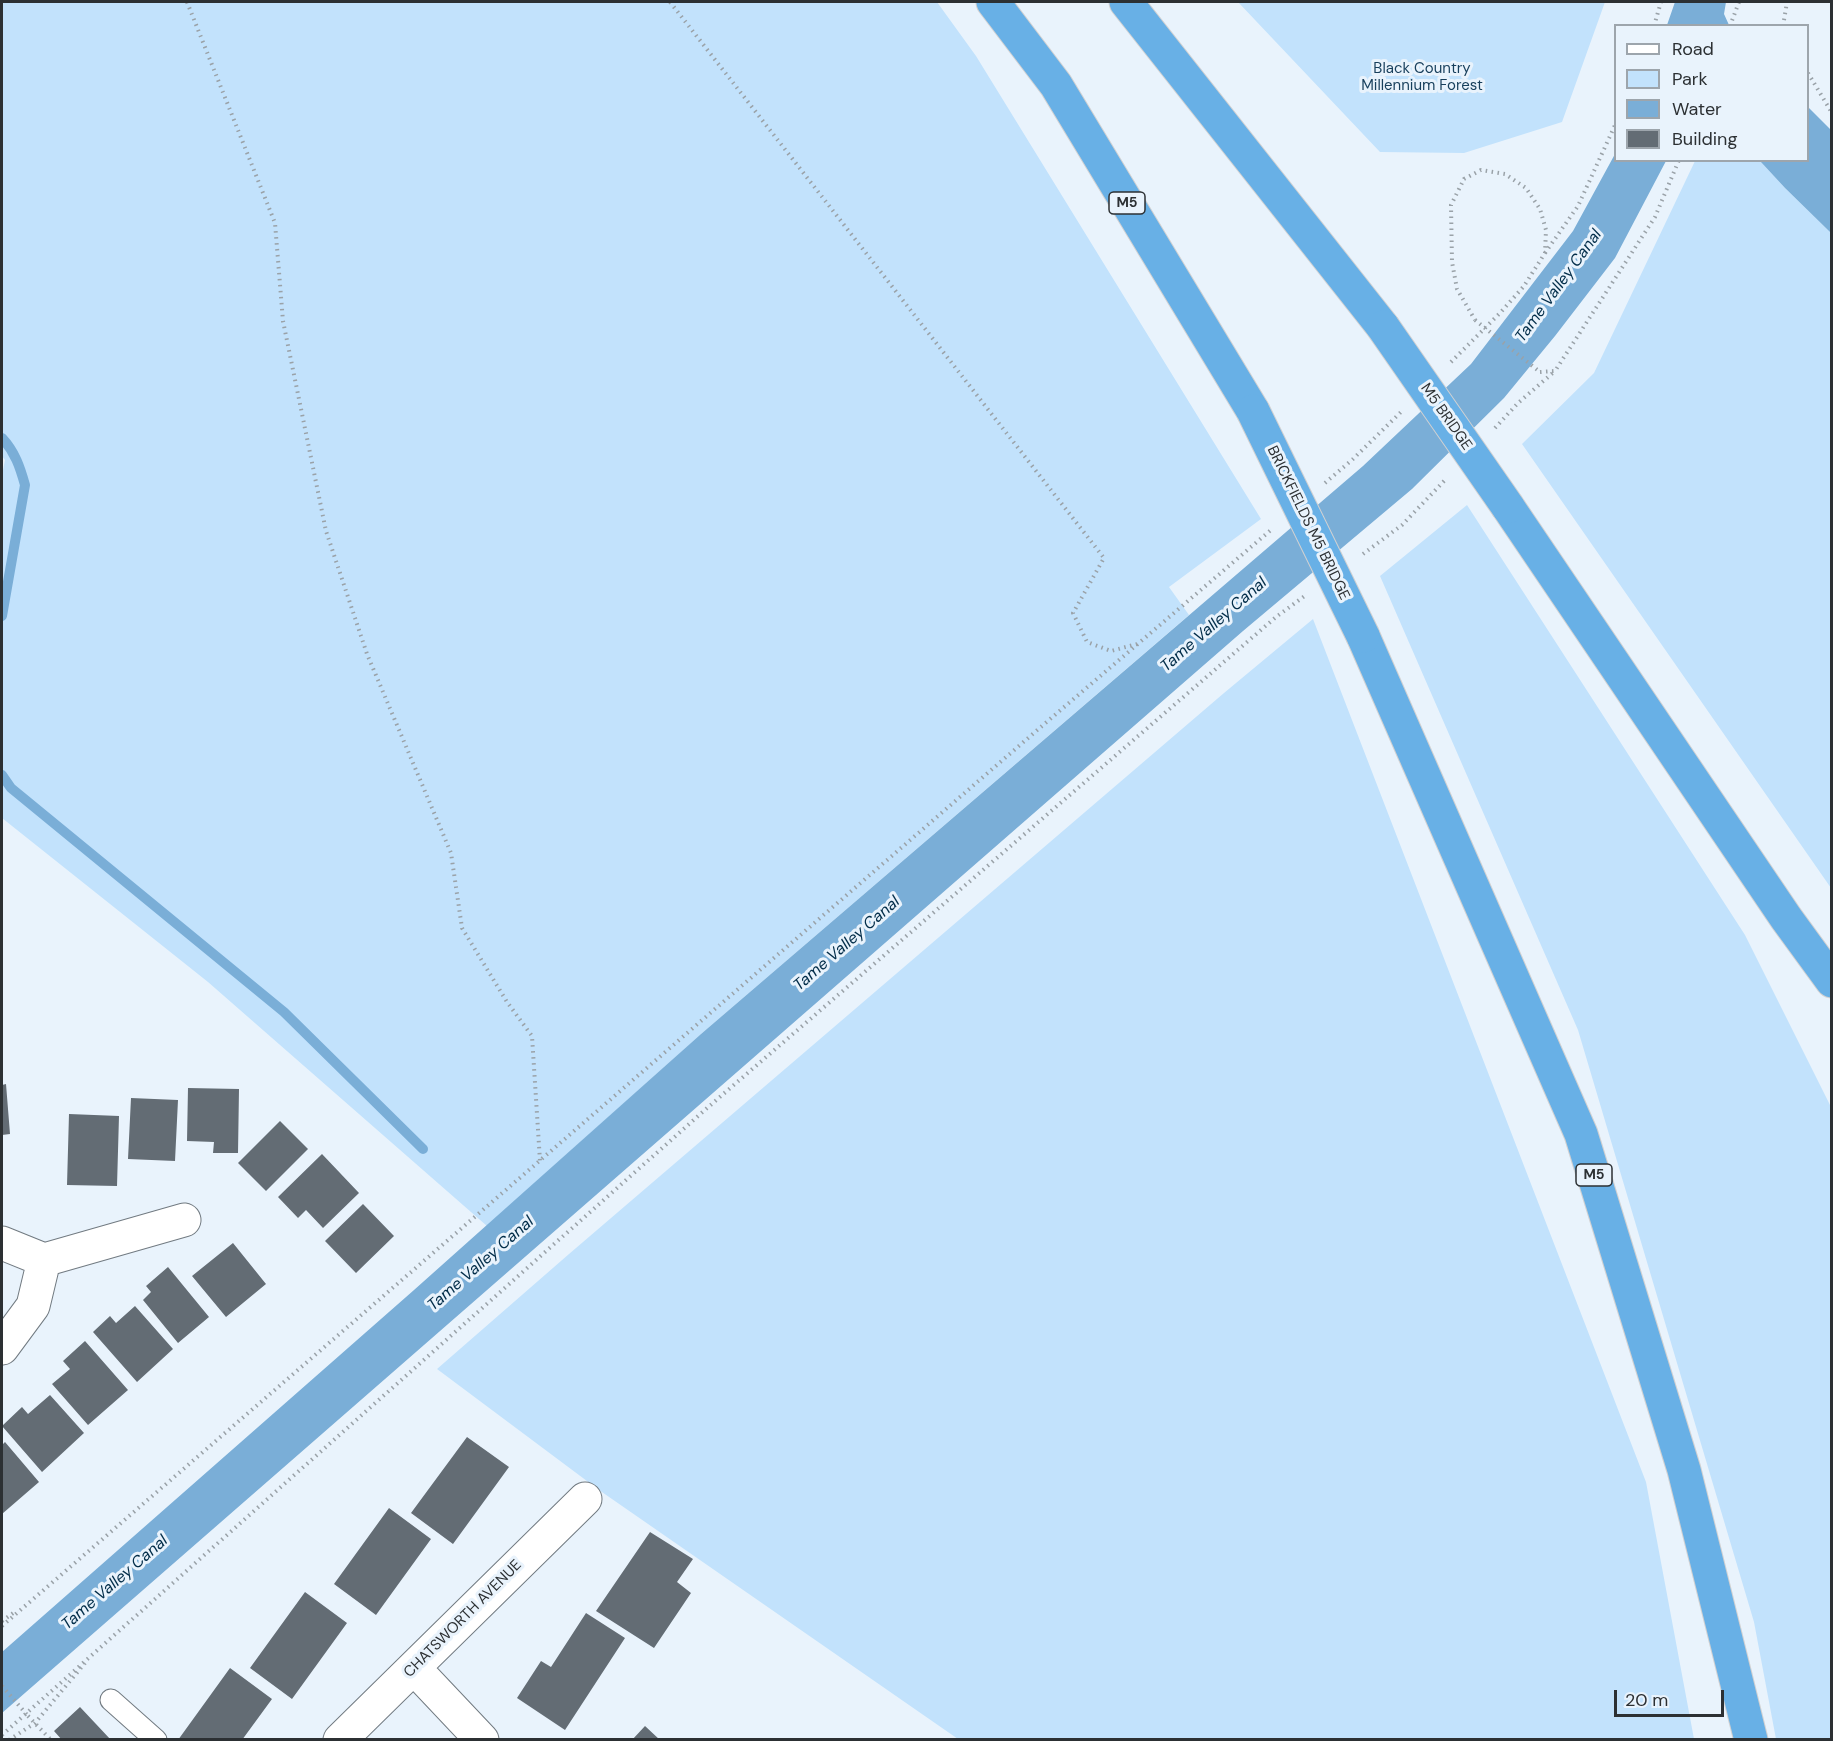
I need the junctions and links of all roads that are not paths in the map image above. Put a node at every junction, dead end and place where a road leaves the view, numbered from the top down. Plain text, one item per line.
1 (993, 2) edge
2 (1126, 2) edge
3 (1832, 981) edge
4 (184, 1220) dead end
5 (2, 1243) edge
6 (44, 1260) junction
7 (2, 1348) edge
8 (585, 1499) dead end
9 (414, 1668) junction
10 (111, 1700) dead end
11 (156, 1740) edge
12 (340, 1740) edge
13 (482, 1740) edge
14 (1751, 1740) edge

1 - 14 highway, BRICKFIELDS M5 BRIDGE / M5, bridge
2 - 3 highway, M5 BRIDGE, bridge
4 - 6 street
5 - 6 street
6 - 7 street
8 - 9 street, CHATSWORTH AVENUE
9 - 12 street, CHATSWORTH AVENUE
9 - 13 street
10 - 11 lane

